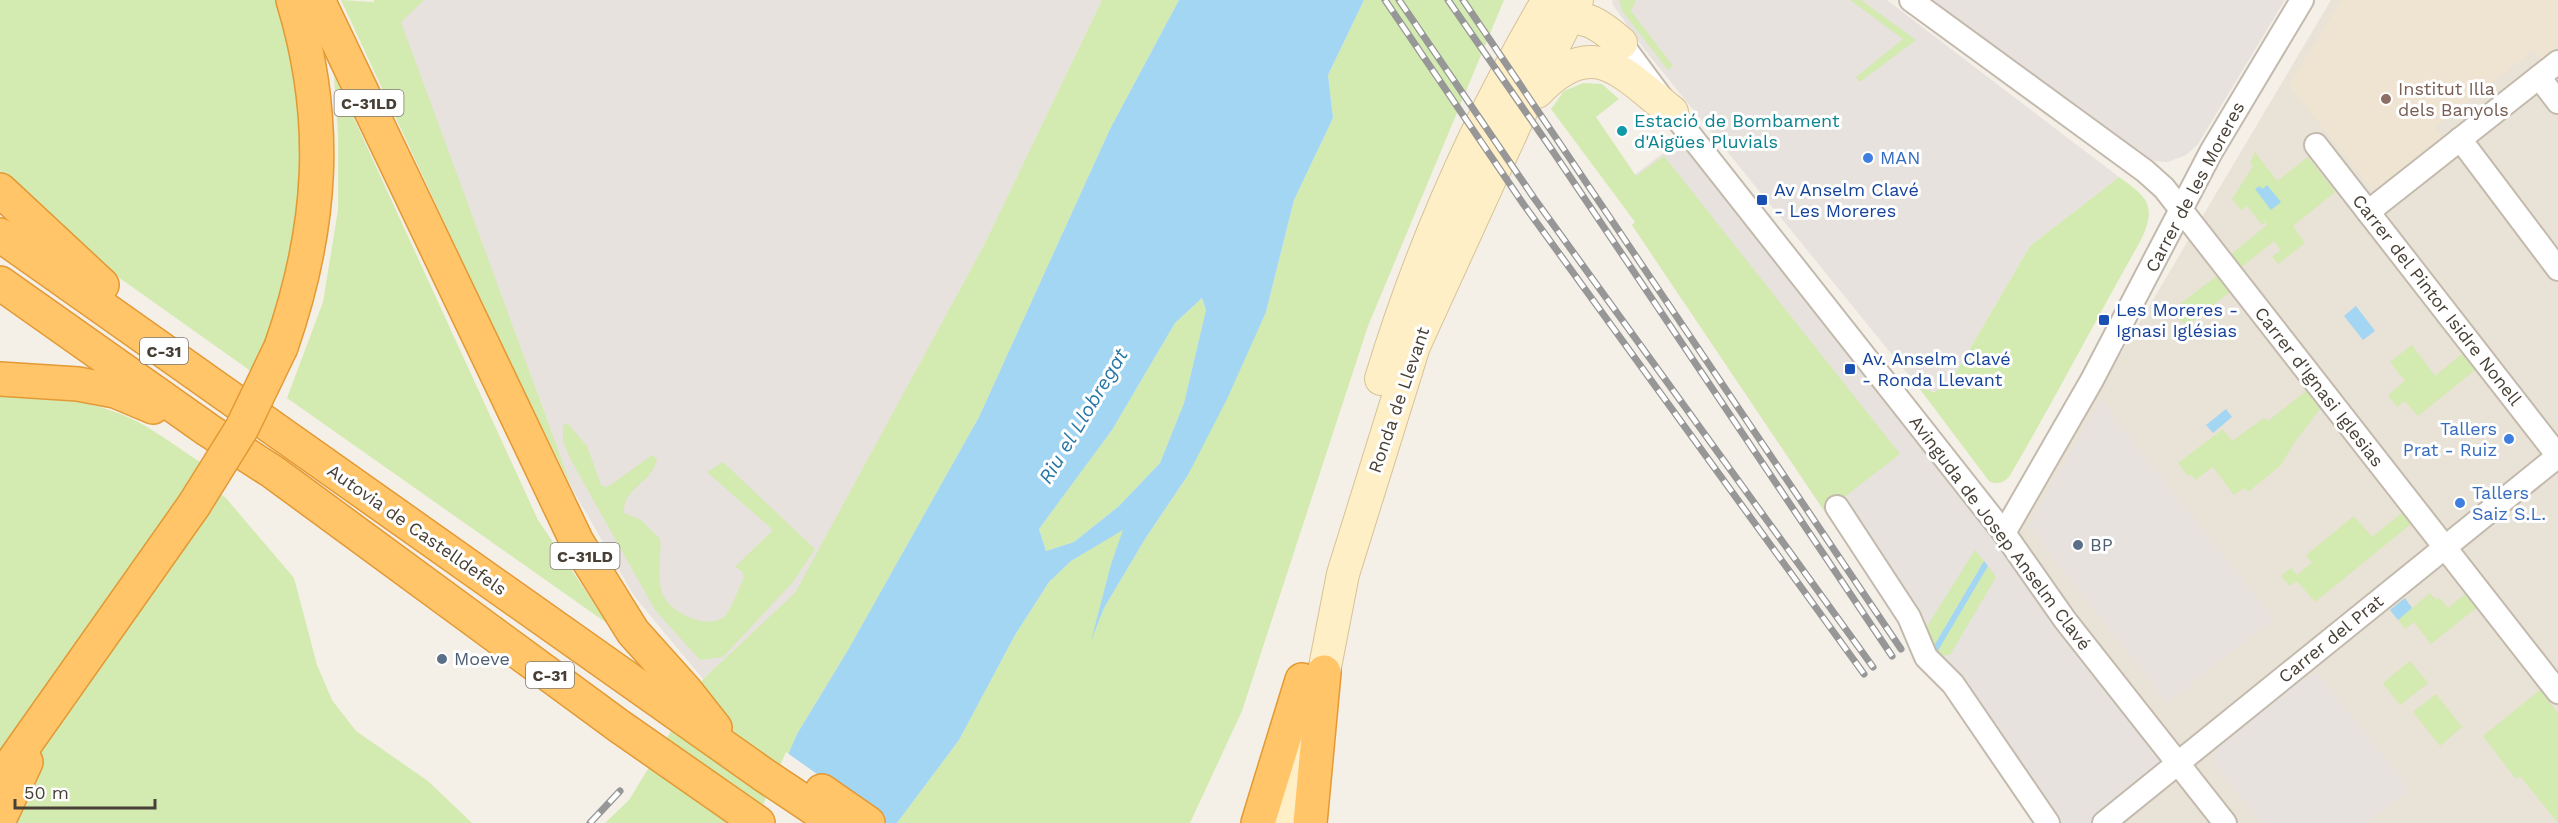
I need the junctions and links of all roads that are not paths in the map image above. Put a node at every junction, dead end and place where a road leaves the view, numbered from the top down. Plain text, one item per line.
1 (293, 0) edge
2 (318, 0) edge
3 (1603, 0) edge
4 (1911, 0) edge
5 (2302, 0) edge
6 (1556, 11) edge
7 (1621, 43) junction
8 (2558, 62) edge
9 (2539, 77) junction
10 (2558, 102) edge
11 (1524, 105) junction
12 (1672, 111) junction
13 (2460, 139) junction
14 (2316, 145) dead end
15 (0, 190) edge
16 (2180, 207) junction
17 (0, 212) edge
18 (2368, 212) junction
19 (0, 235) edge
20 (2558, 269) edge
21 (0, 283) edge
22 (112, 294) junction
23 (0, 379) edge
24 (208, 430) junction
25 (2556, 462) edge
26 (328, 467) junction
27 (1837, 507) dead end
28 (2004, 533) junction
29 (2445, 548) junction
30 (91, 652) junction
31 (1313, 676) junction
32 (685, 690) junction
33 (2558, 692) edge
34 (2178, 764) junction
35 (764, 775) junction
36 (0, 780) edge
37 (749, 817) edge
38 (0, 818) edge
39 (836, 823) edge
40 (868, 823) edge
41 (1258, 823) edge
42 (1275, 823) edge
43 (1287, 823) edge
44 (1310, 823) edge
45 (2048, 823) edge
46 (2104, 823) edge
47 (2225, 823) edge

1 - 30 highway, bridge
2 - 32 highway, C-31LD
3 - 7 main road
4 - 16 street, Carrer d'Ignasi Iglesias
5 - 16 street, Carrer de les Moreres
6 - 7 main road
6 - 11 main road, Ronda de Llevant
6 - 31 main road, Ronda de Llevant
7 - 12 street, Avinguda de Josep Anselm Clavé
8 - 9 street
9 - 10 street
9 - 13 street
11 - 12 main road
11 - 31 main road, Ronda de Llevant
12 - 28 street, Avinguda de Josep Anselm Clavé
13 - 18 street
13 - 20 street
14 - 18 street, Carrer del Pintor Isidre Nonell
15 - 22 highway
16 - 28 street, Carrer de les Moreres
16 - 29 street, Carrer d'Ignasi Iglesias
17 - 22 highway
18 - 25 street, Carrer del Pintor Isidre Nonell
19 - 26 highway, Autovia de Castelldefels / C-31
21 - 24 highway, Autovia de Castelldefels / C-31
22 - 26 highway
23 - 24 highway
24 - 37 highway, Autovia de Castelldefels / C-31
25 - 29 street, Carrer del Prat
26 - 35 highway, Autovia de Castelldefels / C-31
27 - 45 street
28 - 34 street, Avinguda de Josep Anselm Clavé
29 - 33 street, Carrer d'Ignasi Iglesias
29 - 34 street, Carrer del Prat
30 - 36 highway
30 - 38 highway
31 - 41 highway
31 - 42 main road, Ronda de Llevant
31 - 43 main road, Ronda de Llevant
31 - 44 highway
32 - 35 highway, C-31LD
32 - 40 highway
34 - 46 street, Carrer del Prat
34 - 47 street, Avinguda de Josep Anselm Clavé
35 - 39 highway, Autovia de Castelldefels / C-31

